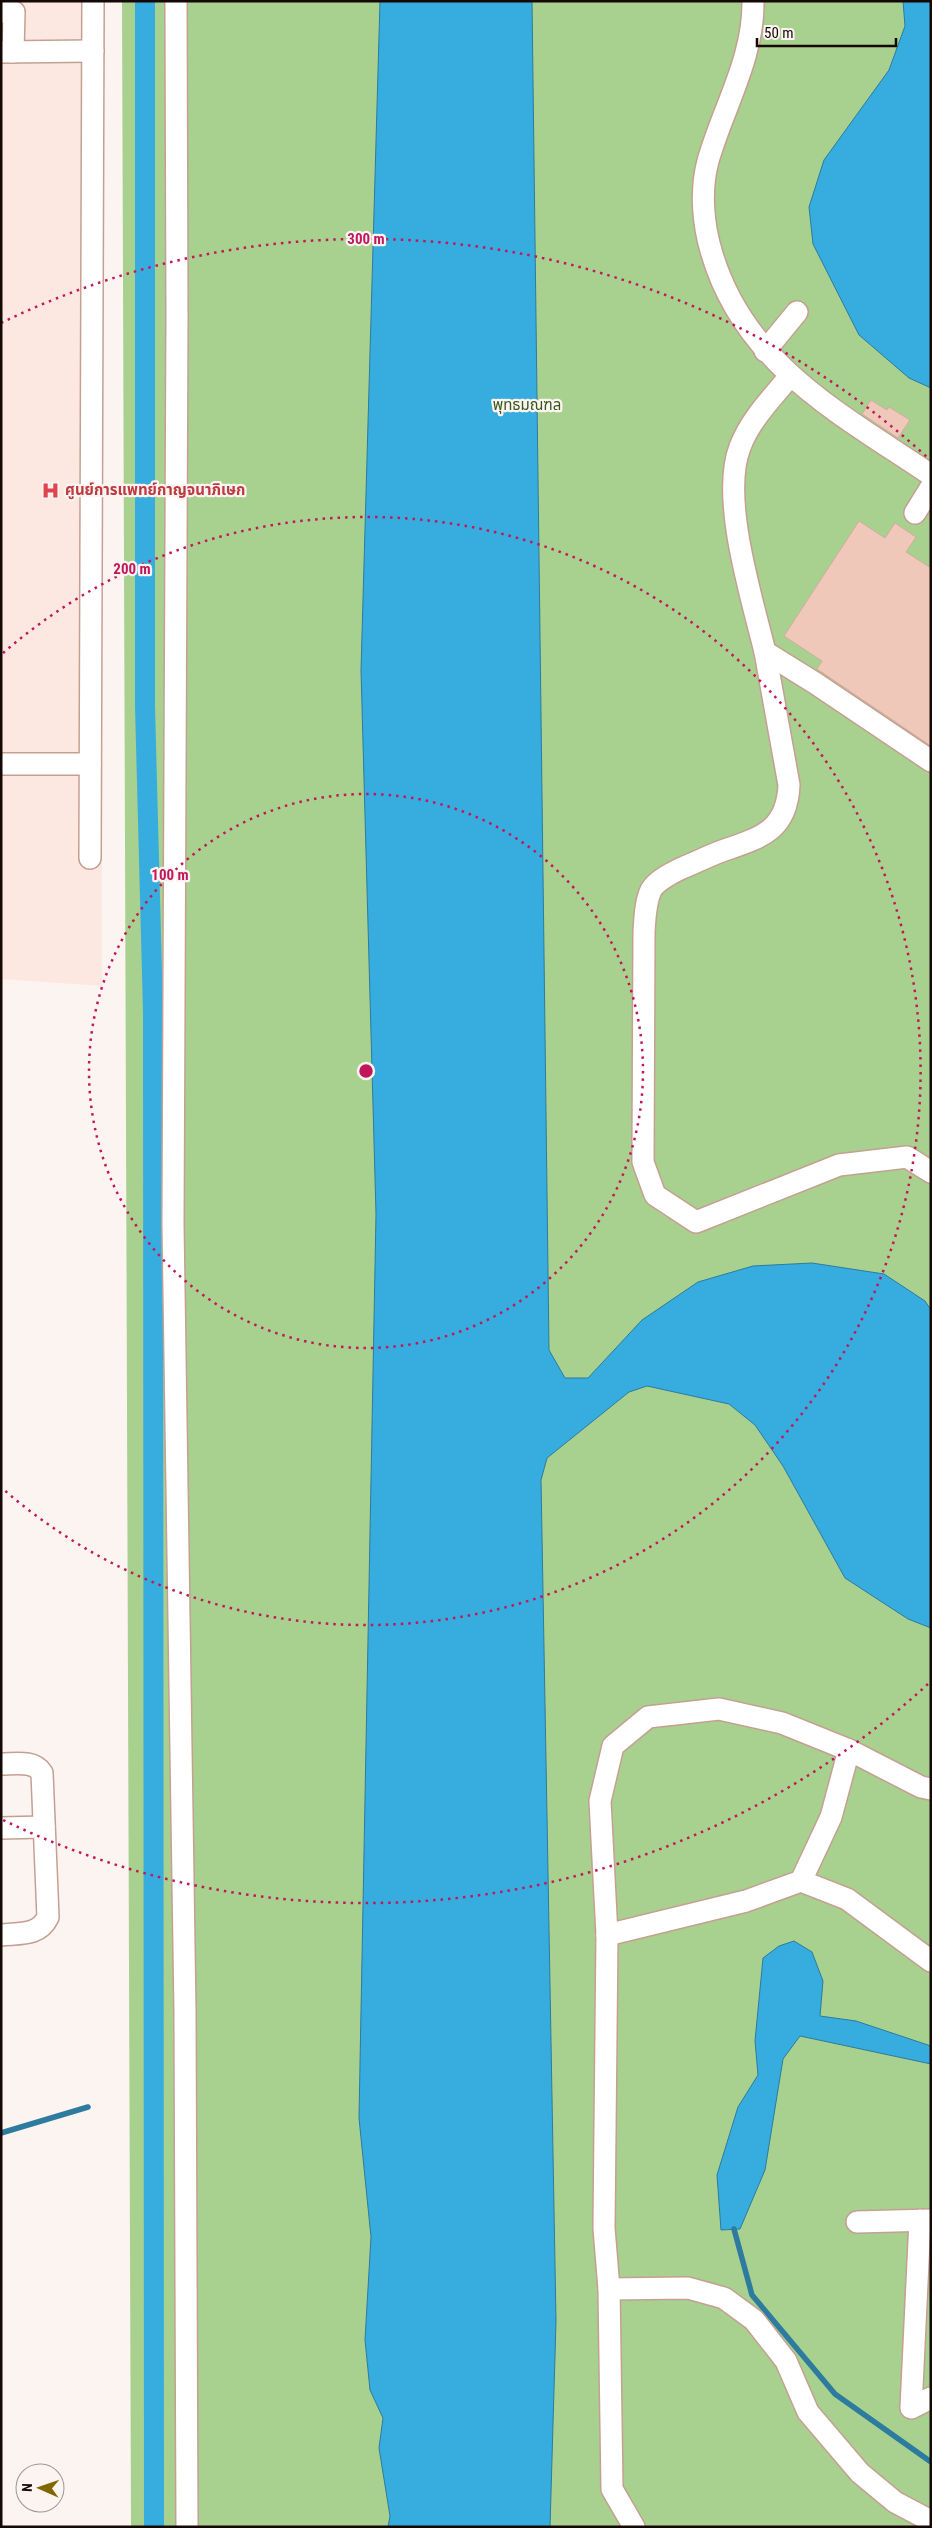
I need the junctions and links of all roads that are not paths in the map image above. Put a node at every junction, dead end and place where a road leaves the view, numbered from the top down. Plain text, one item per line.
1 (93, 1) edge
2 (176, 1) edge
3 (753, 1) edge
4 (10, 8) edge
5 (93, 51) junction
6 (7, 52) edge
7 (797, 312) dead end
8 (765, 351) junction
9 (790, 376) junction
10 (931, 474) edge
11 (931, 486) edge
12 (915, 513) dead end
13 (765, 652) junction
14 (931, 761) edge
15 (1, 764) edge
16 (90, 764) junction
17 (90, 858) dead end
18 (931, 1172) edge
19 (849, 1750) junction
20 (1, 1764) edge
21 (931, 1789) edge
22 (44, 1827) junction
23 (1, 1828) edge
24 (802, 1880) junction
25 (1, 1935) edge
26 (606, 1935) junction
27 (931, 1961) edge
28 (925, 2220) edge
29 (857, 2222) dead end
30 (924, 2275) edge
31 (609, 2289) junction
32 (931, 2398) edge
33 (931, 2522) edge
34 (187, 2527) edge
35 (634, 2527) edge

1 - 5 street
2 - 34 street
3 - 8 street
4 - 6 street
5 - 6 street
5 - 16 street
7 - 8 street
8 - 9 street
9 - 10 street
9 - 13 street
11 - 12 street
13 - 14 street
13 - 18 street
15 - 16 street
16 - 17 street
19 - 21 street
19 - 24 street
19 - 26 street
20 - 22 street
22 - 23 street
22 - 25 street
24 - 26 street
24 - 27 street
26 - 31 street
28 - 29 street
28 - 30 street
30 - 32 street
31 - 33 street
31 - 35 street

